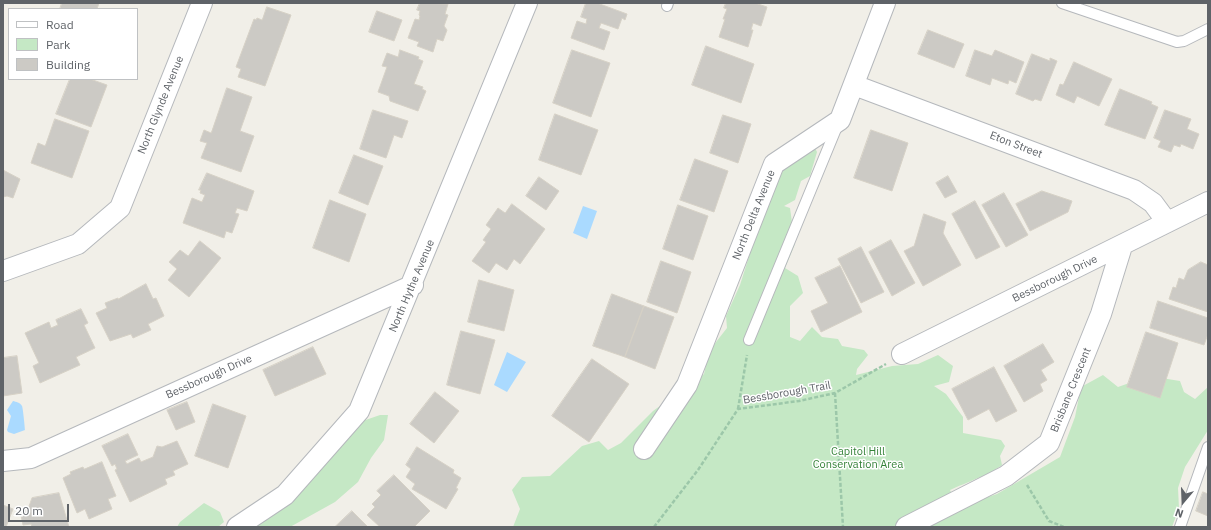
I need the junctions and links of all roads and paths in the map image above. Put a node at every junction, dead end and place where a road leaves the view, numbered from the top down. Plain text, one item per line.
1 (202, 3) edge
2 (526, 3) edge
3 (885, 3) edge
4 (1062, 3) edge
5 (1208, 29) edge
6 (854, 85) junction
7 (840, 120) junction
8 (1208, 202) edge
9 (1167, 222) junction
10 (1122, 246) junction
11 (3, 271) edge
12 (412, 285) junction
13 (749, 340) joint
14 (902, 354) joint
15 (835, 393) junction
16 (738, 409) junction
17 (1208, 447) edge
18 (644, 449) dead end
19 (3, 461) edge
20 (1017, 468) junction
21 (238, 527) edge
22 (654, 527) edge
23 (843, 527) edge
24 (906, 527) edge
25 (1064, 527) edge
26 (1180, 527) edge

1 - 11 street, North Glynde Avenue
2 - 12 street, North Hythe Avenue
3 - 6 street
4 - 5 lane
6 - 7 street
6 - 9 street, Eton Street
7 - 13 lane
7 - 18 street, North Delta Avenue
8 - 9 street, Bessborough Drive
9 - 10 street, Bessborough Drive
10 - 14 street, Bessborough Drive
10 - 20 street, Brisbane Crescent
12 - 19 street, Bessborough Drive
12 - 21 street, North Hythe Avenue
13 - 16 path
14 - 15 path, Bessborough Trail
15 - 16 path, Bessborough Trail
15 - 23 path
16 - 22 path, Bessborough Trail
17 - 26 lane
20 - 24 street, Brisbane Crescent
20 - 25 path

